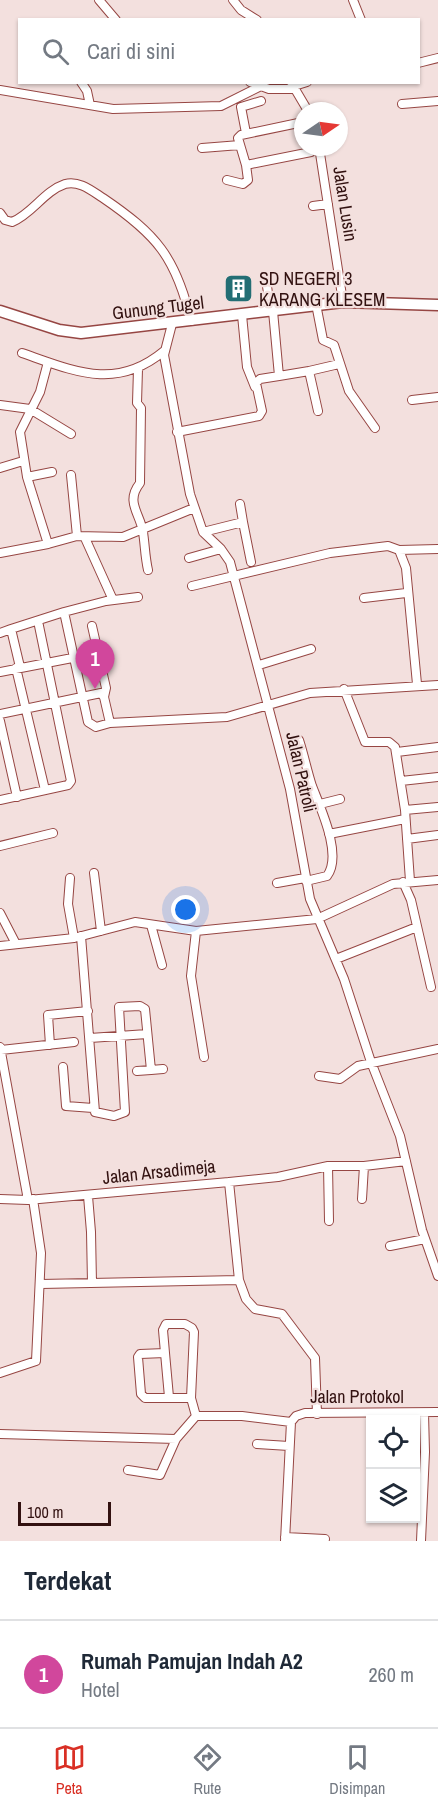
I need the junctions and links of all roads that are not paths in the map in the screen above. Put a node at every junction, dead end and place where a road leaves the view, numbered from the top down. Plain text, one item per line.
1 (99, 0) edge
2 (233, 0) edge
3 (353, 0) edge
4 (114, 18) edge
5 (254, 18) edge
6 (360, 18) edge
7 (438, 58) edge
8 (420, 62) edge
9 (82, 84) edge
10 (256, 84) edge
11 (290, 85) edge
12 (261, 86) junction
13 (0, 90) edge
14 (261, 100) dead end
15 (438, 101) edge
16 (304, 102) edge
17 (402, 104) dead end
18 (90, 105) junction
19 (294, 124) edge
20 (246, 133) junction
21 (240, 145) junction
22 (202, 148) dead end
23 (294, 155) edge
24 (320, 156) edge
25 (246, 165) junction
26 (226, 180) dead end
27 (328, 204) junction
28 (314, 206) dead end
29 (0, 213) edge
30 (266, 280) dead end
31 (343, 302) junction
32 (316, 304) junction
33 (434, 305) edge
34 (0, 311) edge
35 (272, 311) junction
36 (242, 315) junction
37 (191, 321) junction
38 (172, 324) junction
39 (164, 351) junction
40 (22, 353) dead end
41 (48, 362) junction
42 (339, 364) junction
43 (138, 369) junction
44 (309, 371) junction
45 (279, 376) junction
46 (255, 387) junction
47 (438, 397) edge
48 (412, 400) dead end
49 (0, 405) edge
50 (30, 409) junction
51 (318, 411) dead end
52 (375, 428) dead end
53 (177, 432) junction
54 (71, 434) dead end
55 (23, 461) junction
56 (0, 468) edge
57 (52, 472) dead end
58 (71, 475) dead end
59 (27, 477) junction
60 (240, 504) dead end
61 (194, 508) junction
62 (243, 522) junction
63 (143, 528) junction
64 (203, 532) junction
65 (81, 537) junction
66 (48, 544) junction
67 (221, 549) junction
68 (438, 549) edge
69 (399, 550) junction
70 (0, 553) edge
71 (189, 558) dead end
72 (251, 562) dead end
73 (148, 570) dead end
74 (234, 578) junction
75 (192, 586) dead end
76 (406, 593) junction
77 (138, 597) dead end
78 (364, 597) dead end
79 (113, 600) junction
80 (64, 612) junction
81 (38, 621) junction
82 (93, 626) dead end
83 (11, 629) junction
84 (0, 633) edge
85 (310, 649) dead end
86 (98, 653) junction
87 (74, 657) junction
88 (46, 662) junction
89 (258, 665) junction
90 (18, 668) junction
91 (0, 672) edge
92 (417, 684) junction
93 (438, 684) edge
94 (344, 689) junction
95 (82, 696) junction
96 (104, 697) junction
97 (55, 702) junction
98 (268, 704) junction
99 (25, 708) junction
100 (0, 714) edge
101 (0, 721) edge
102 (110, 723) junction
103 (300, 740) dead end
104 (438, 747) edge
105 (397, 752) junction
106 (438, 777) edge
107 (401, 781) junction
108 (45, 790) junction
109 (17, 797) junction
110 (340, 799) dead end
111 (0, 800) edge
112 (320, 804) junction
113 (438, 807) edge
114 (405, 815) junction
115 (52, 833) dead end
116 (329, 834) junction
117 (438, 835) edge
118 (407, 839) junction
119 (0, 846) edge
120 (94, 873) dead end
121 (70, 878) dead end
122 (305, 880) junction
123 (438, 880) edge
124 (407, 881) junction
125 (276, 883) dead end
126 (0, 913) edge
127 (317, 919) junction
128 (152, 925) junction
129 (3, 926) edge
130 (417, 927) junction
131 (101, 931) junction
132 (196, 931) junction
133 (78, 937) junction
134 (16, 944) junction
135 (0, 946) edge
136 (336, 959) junction
137 (162, 965) dead end
138 (431, 987) dead end
139 (88, 1011) junction
140 (147, 1034) junction
141 (120, 1037) junction
142 (90, 1038) junction
143 (74, 1042) dead end
144 (50, 1045) junction
145 (0, 1048) edge
146 (438, 1049) edge
147 (204, 1057) dead end
148 (370, 1062) junction
149 (63, 1067) dead end
150 (163, 1069) dead end
151 (151, 1070) junction
152 (137, 1071) dead end
153 (319, 1076) dead end
154 (93, 1107) junction
155 (406, 1161) junction
156 (328, 1166) junction
157 (364, 1166) junction
158 (229, 1182) junction
159 (88, 1196) junction
160 (0, 1199) edge
161 (362, 1199) dead end
162 (31, 1200) junction
163 (329, 1221) dead end
164 (423, 1235) junction
165 (390, 1246) dead end
166 (438, 1276) edge
167 (239, 1280) junction
168 (92, 1283) junction
169 (41, 1284) junction
170 (165, 1353) junction
171 (0, 1373) edge
172 (169, 1397) junction
173 (191, 1398) junction
174 (438, 1412) edge
175 (424, 1413) junction
176 (317, 1414) junction
177 (196, 1416) junction
178 (291, 1422) junction
179 (0, 1434) edge
180 (176, 1439) junction
181 (257, 1444) dead end
182 (289, 1446) junction
183 (128, 1470) dead end
184 (285, 1539) edge
185 (325, 1539) dead end
186 (421, 1541) edge

1 - 4 street
2 - 5 street
3 - 6 street
7 - 8 street
9 - 18 street
10 - 12 street
11 - 12 street
11 - 16 street
12 - 18 street
13 - 18 street
14 - 20 street
15 - 17 street
19 - 20 street
20 - 21 street
21 - 22 street
21 - 25 street
23 - 25 street
24 - 27 street, Jalan Lusin
25 - 26 street
27 - 28 street
27 - 31 street, Jalan Lusin
29 - 37 street
30 - 35 street
31 - 32 main road, Gunung Tugel
31 - 33 main road, Gunung Tugel
32 - 35 main road, Gunung Tugel
32 - 42 street
34 - 38 main road, Gunung Tugel
35 - 36 main road, Gunung Tugel
35 - 45 street
36 - 37 main road, Gunung Tugel
36 - 46 street
37 - 38 main road, Gunung Tugel
38 - 39 street, Jalan Patroli
39 - 43 street
39 - 53 street, Jalan Patroli
40 - 41 street
41 - 43 street
41 - 50 street
42 - 44 street
42 - 52 street
43 - 63 street
44 - 45 street
44 - 51 street
45 - 46 street
46 - 53 street
47 - 48 street
49 - 50 street
50 - 54 street
50 - 55 street
53 - 61 street, Jalan Patroli
55 - 56 street
55 - 59 street
57 - 59 street
58 - 65 street
59 - 66 street
60 - 62 street
61 - 63 street
61 - 64 street, Jalan Patroli
62 - 64 street
62 - 72 street
63 - 65 street
63 - 73 street
64 - 67 street, Jalan Patroli
65 - 66 street
65 - 79 street
66 - 70 street
67 - 71 street
67 - 74 street, Jalan Patroli
68 - 69 street
69 - 74 street
69 - 76 street
74 - 75 street
74 - 89 street, Jalan Patroli
76 - 78 street
76 - 92 street
77 - 79 street
79 - 80 street
80 - 81 street
80 - 87 street
81 - 83 street
81 - 88 street
82 - 86 street
83 - 84 street
83 - 90 street
85 - 89 street
86 - 87 street
86 - 96 street
87 - 88 street
87 - 95 street
88 - 90 street
88 - 97 street
89 - 98 street, Jalan Patroli
90 - 91 street
90 - 99 street
92 - 93 street
92 - 94 street
94 - 98 street
94 - 105 street
95 - 96 street
95 - 97 street
95 - 102 street
96 - 102 street
97 - 99 street
97 - 108 street
98 - 102 street
98 - 122 street, Jalan Patroli
99 - 100 street
99 - 108 street
101 - 109 street
103 - 112 street
104 - 105 street
105 - 107 street
106 - 107 street
107 - 114 street
108 - 109 street
109 - 111 street
110 - 112 street
112 - 116 street
113 - 114 street
114 - 116 street
114 - 118 street
115 - 119 street
116 - 122 street
117 - 118 street
118 - 124 street
120 - 131 street
121 - 133 street
122 - 125 street
122 - 127 street, Jalan Patroli
123 - 124 street
124 - 127 street
124 - 130 street
126 - 129 street
127 - 132 street
127 - 136 street, Jalan Patroli
128 - 131 street
128 - 132 street
128 - 137 street
129 - 134 street
130 - 136 street
130 - 138 street
131 - 133 street
132 - 147 street
133 - 134 street
133 - 139 street
134 - 135 street
136 - 148 street, Jalan Patroli
139 - 142 street
139 - 144 street
140 - 141 street
140 - 141 street
140 - 151 street
141 - 142 street
141 - 154 street
142 - 154 street
143 - 144 street
144 - 145 street
145 - 162 street
146 - 148 street
148 - 153 street
148 - 155 street, Jalan Patroli
149 - 154 street
150 - 151 street
151 - 152 street
155 - 157 street
155 - 164 street, Jalan Patroli
156 - 157 street
156 - 158 street
156 - 163 street
157 - 161 street
158 - 159 street, Jalan Arsadimeja
158 - 167 street, Jalan Arsadimeja
159 - 162 street, Jalan Arsadimeja
159 - 168 street
160 - 162 street, Jalan Arsadimeja
162 - 169 street
164 - 165 street
164 - 166 street, Jalan Patroli
167 - 168 street
167 - 176 street, Jalan Arsadimeja
168 - 169 street
169 - 171 street
170 - 172 street
170 - 172 street
170 - 173 street
172 - 173 street
173 - 177 street
174 - 175 street, Jalan Protokol
175 - 176 street, Jalan Protokol
175 - 186 street
176 - 178 street, Jalan Protokol
177 - 178 street
177 - 180 street
178 - 182 street, Jalan Protokol
179 - 180 street
180 - 183 street
181 - 182 street
182 - 184 street, Jalan Protokol
184 - 185 street

